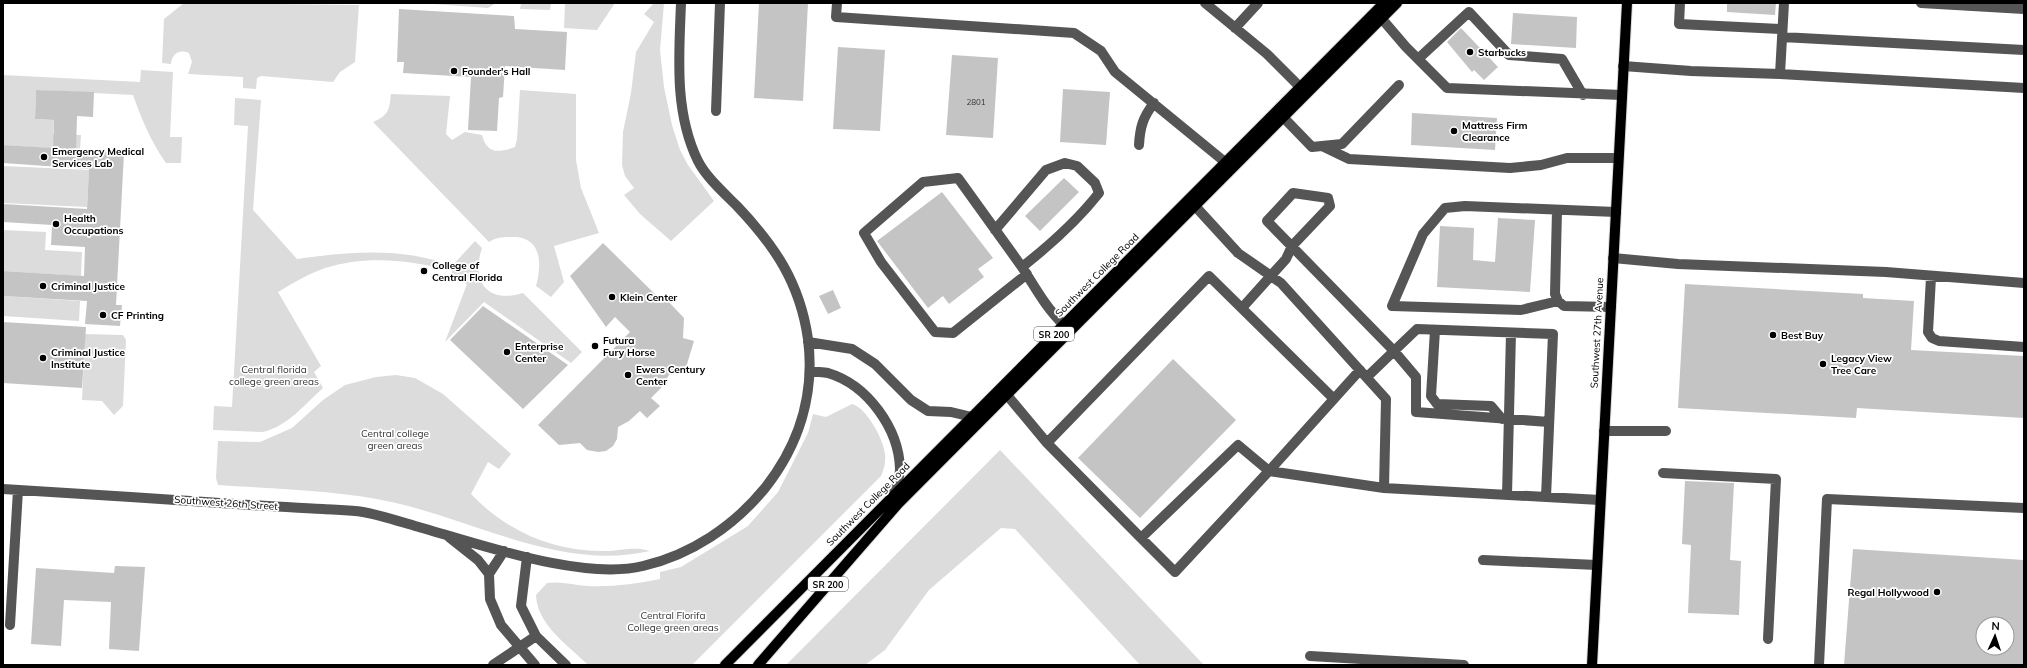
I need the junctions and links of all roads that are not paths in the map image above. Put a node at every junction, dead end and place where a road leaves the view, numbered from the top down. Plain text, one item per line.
1 (681, 3) edge
2 (720, 3) edge
3 (837, 3) edge
4 (1205, 3) edge
5 (1258, 3) edge
6 (1384, 3) edge
7 (1397, 3) edge
8 (1626, 3) edge
9 (1680, 3) edge
10 (1784, 3) edge
11 (1922, 3) edge
12 (2024, 9) edge
13 (1382, 19) junction
14 (1235, 28) junction
15 (1782, 33) junction
16 (2024, 50) edge
17 (1418, 59) junction
18 (1623, 66) junction
19 (1780, 74) junction
20 (1399, 85) dead end
21 (1300, 87) junction
22 (2024, 88) edge
23 (1583, 95) junction
24 (1622, 95) junction
25 (1154, 103) junction
26 (716, 111) dead end
27 (1283, 117) junction
28 (1139, 145) dead end
29 (1322, 146) junction
30 (1618, 158) junction
31 (1226, 162) junction
32 (1195, 206) junction
33 (1557, 210) junction
34 (1616, 212) junction
35 (995, 230) junction
36 (1292, 246) junction
37 (1613, 258) junction
38 (1025, 270) junction
39 (1270, 276) junction
40 (1931, 277) junction
41 (2024, 283) edge
42 (1561, 303) junction
43 (1611, 307) junction
44 (1242, 308) junction
45 (1064, 325) junction
46 (1435, 330) junction
47 (1511, 333) junction
48 (808, 342) junction
49 (2024, 346) edge
50 (1394, 351) junction
51 (810, 371) junction
52 (1363, 374) junction
53 (1007, 395) junction
54 (1334, 399) junction
55 (972, 416) junction
56 (1506, 419) junction
57 (1549, 422) junction
58 (1604, 431) junction
59 (1666, 431) dead end
60 (1047, 443) junction
61 (1269, 471) junction
62 (1663, 473) dead end
63 (3, 488) edge
64 (1384, 488) junction
65 (18, 490) junction
66 (1506, 495) junction
67 (893, 496) junction
68 (1546, 497) junction
69 (1600, 500) junction
70 (2024, 508) edge
71 (446, 535) junction
72 (1141, 538) junction
73 (504, 551) junction
74 (527, 557) junction
75 (1483, 560) dead end
76 (1597, 565) junction
77 (489, 574) junction
78 (10, 625) dead end
79 (536, 636) junction
80 (1768, 639) dead end
81 (519, 646) junction
82 (1310, 656) dead end
83 (493, 665) edge
84 (535, 665) edge
85 (566, 665) edge
86 (725, 665) edge
87 (758, 665) edge
88 (1464, 665) edge
89 (1592, 665) edge
90 (1819, 665) edge

1 - 48 street, Southwest 26th Street
2 - 26 street
3 - 25 street
4 - 14 street
5 - 14 street
6 - 21 main road, Southwest College Road / SR 200
7 - 13 main road, Southwest College Road / SR 200
8 - 18 main road, Southwest 27th Avenue
9 - 15 street
10 - 15 street
11 - 12 street
13 - 17 street
13 - 27 main road, Southwest College Road / SR 200
14 - 21 street
15 - 16 street
15 - 19 street
17 - 23 street
17 - 23 street
18 - 19 street
18 - 24 main road, Southwest 27th Avenue
19 - 22 street
20 - 29 street
21 - 31 main road, Southwest College Road / SR 200
23 - 24 street
24 - 30 main road, Southwest 27th Avenue
25 - 28 street
25 - 31 street
27 - 29 street
27 - 32 main road, Southwest College Road / SR 200
29 - 30 street
30 - 34 main road, Southwest 27th Avenue
31 - 45 main road, Southwest College Road / SR 200
32 - 39 street
32 - 53 main road, Southwest College Road / SR 200
33 - 34 street
33 - 42 street
33 - 42 street
34 - 37 main road, Southwest 27th Avenue
35 - 38 street
35 - 38 street
35 - 38 street
36 - 36 street
36 - 39 street
36 - 50 street
37 - 40 street
37 - 43 main road, Southwest 27th Avenue
38 - 45 street
39 - 44 street
39 - 52 street
40 - 41 street
40 - 49 street
42 - 43 street
43 - 58 main road, Southwest 27th Avenue
44 - 54 street
44 - 60 street
45 - 55 main road, Southwest College Road / SR 200
46 - 47 street
46 - 50 street
46 - 56 street
47 - 56 street
47 - 57 street
48 - 51 street, Southwest 26th Street
48 - 55 street
50 - 52 street
50 - 56 street
51 - 67 street
51 - 74 street, Southwest 26th Street
52 - 54 street
52 - 64 street
53 - 60 street
53 - 87 main road, Southwest College Road / SR 200
54 - 61 street
55 - 67 main road, Southwest College Road / SR 200
56 - 57 street
56 - 66 street
57 - 68 street
58 - 59 street
58 - 69 main road, Southwest 27th Avenue
60 - 72 street
61 - 64 street
61 - 72 street
61 - 72 street
62 - 80 street
63 - 65 street, Southwest 26th Street
64 - 66 street
65 - 71 street, Southwest 26th Street
65 - 78 street
66 - 68 street
67 - 86 main road, Southwest College Road / SR 200
68 - 69 street
69 - 76 main road, Southwest 27th Avenue
70 - 90 street
71 - 73 street, Southwest 26th Street
71 - 77 street, Southwest 26th Street
73 - 74 street, Southwest 26th Street
73 - 77 street
74 - 79 street
75 - 76 street
76 - 89 main road, Southwest 27th Avenue
77 - 81 street
79 - 81 street
79 - 85 street
81 - 83 street
81 - 84 street
82 - 88 street

